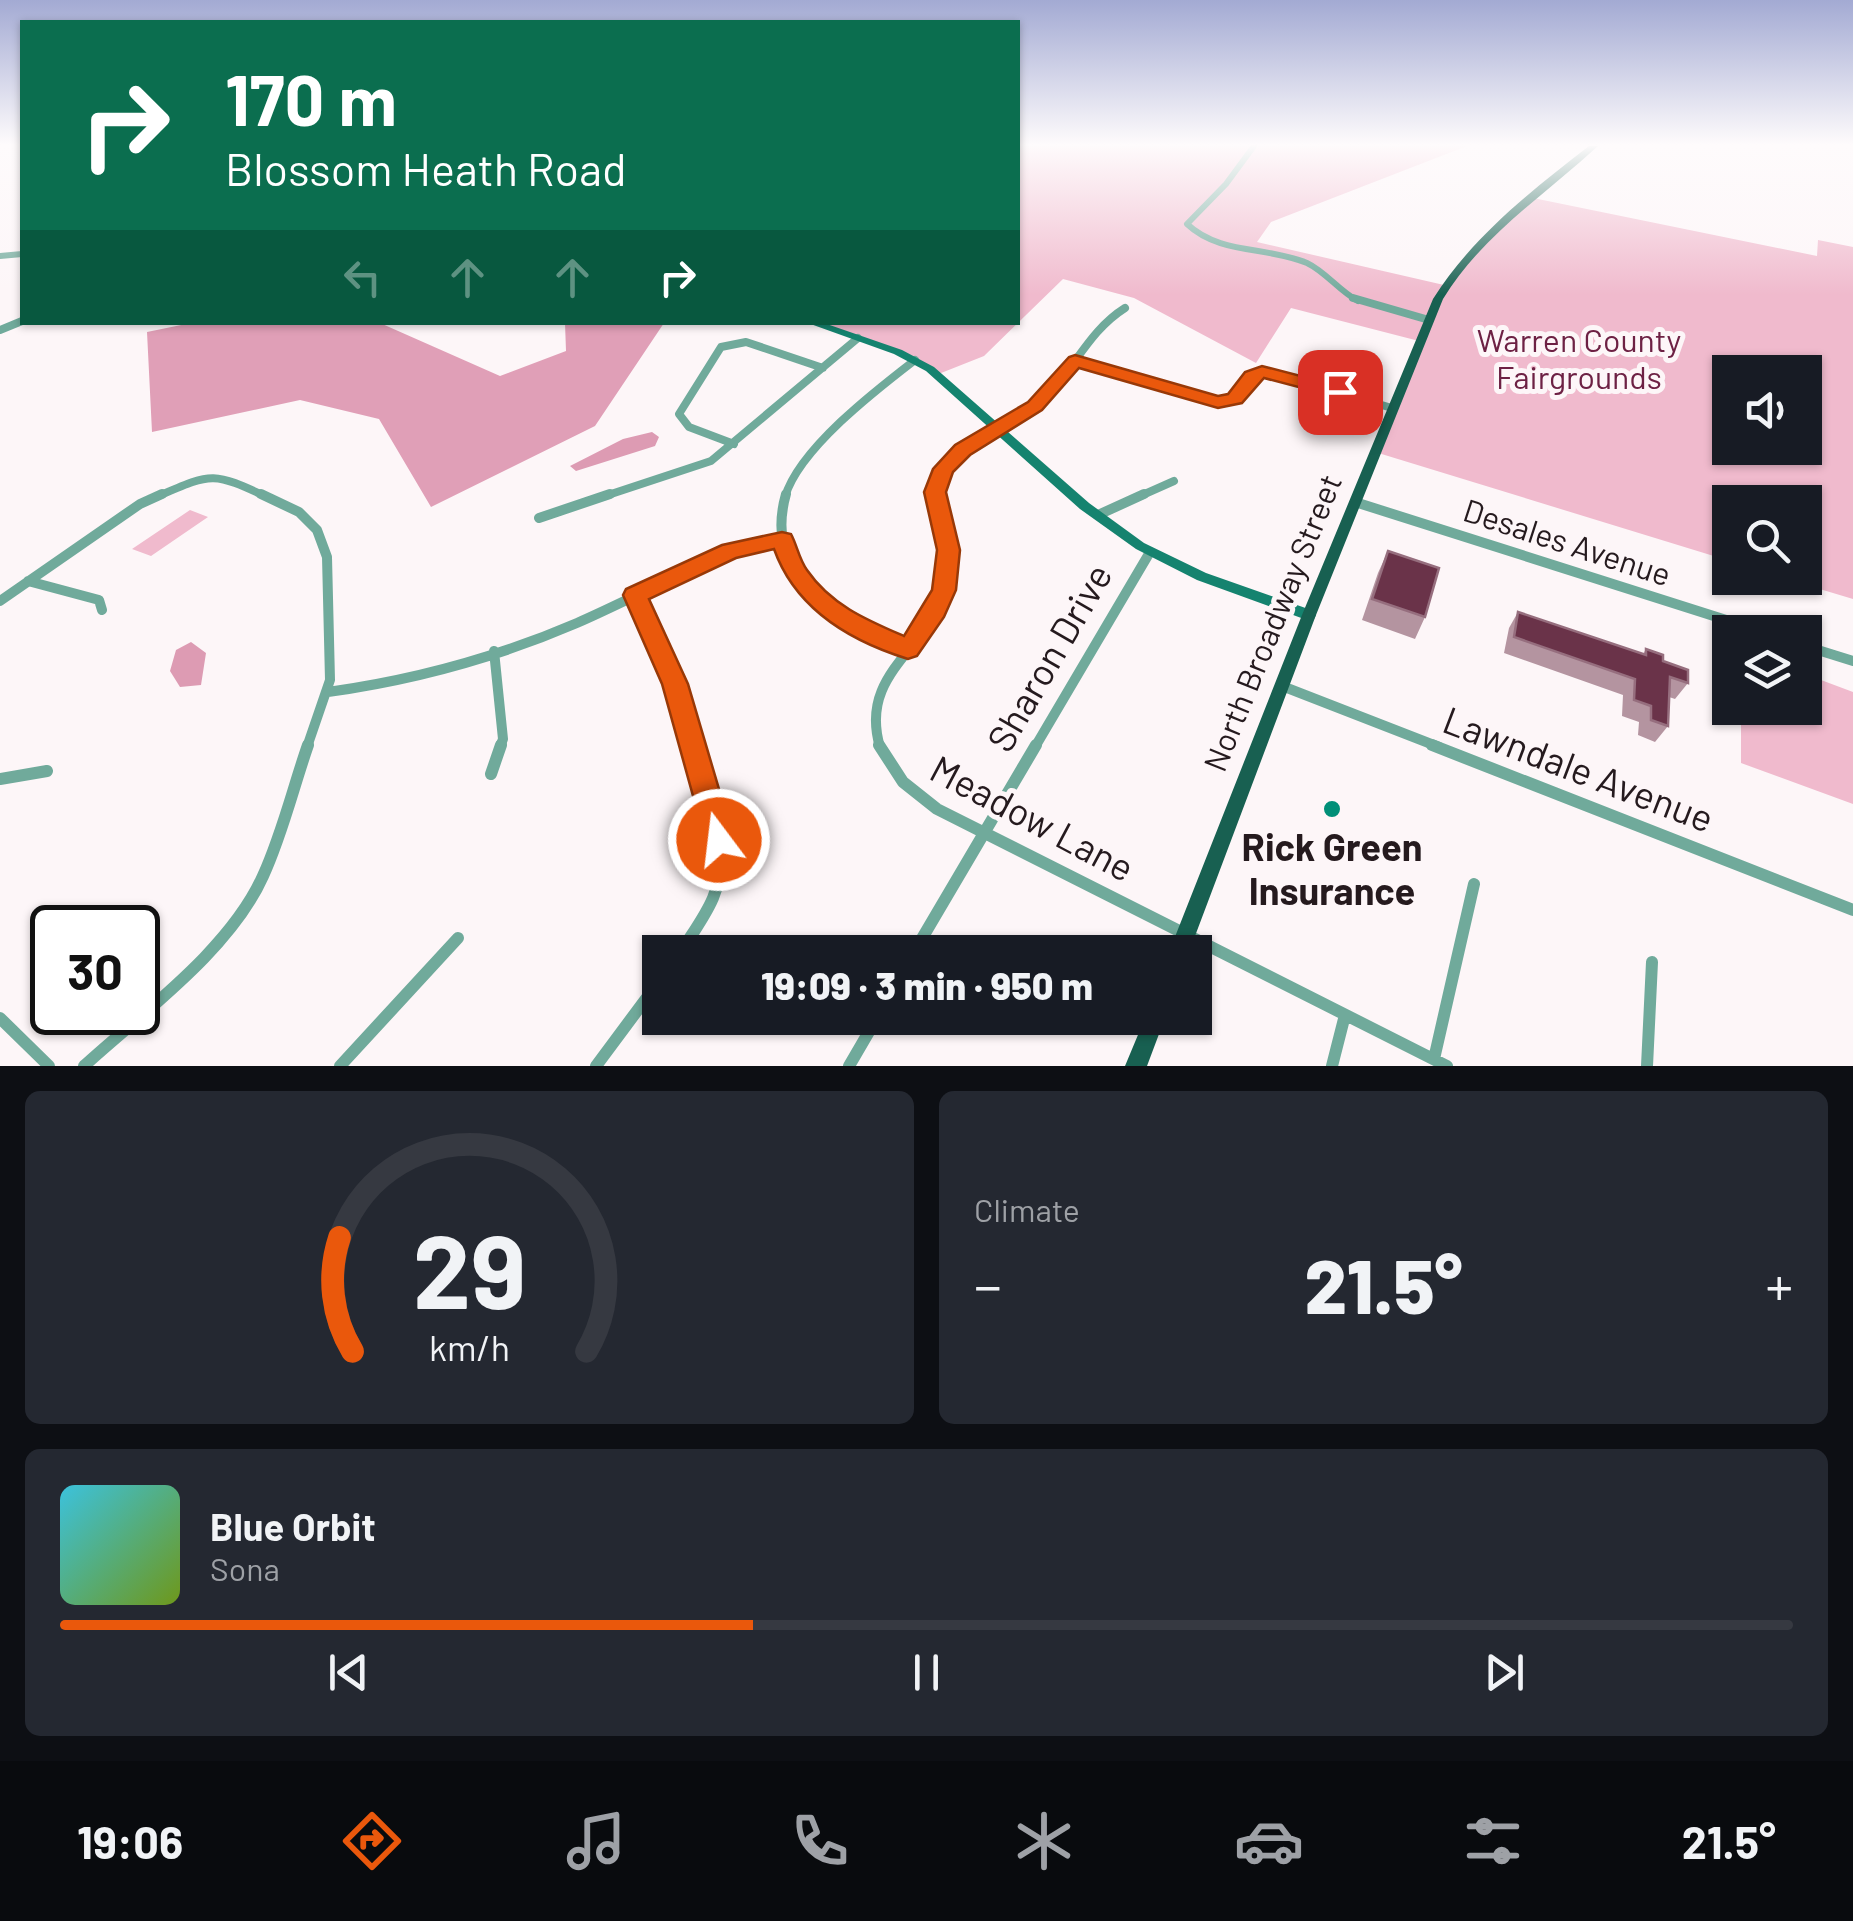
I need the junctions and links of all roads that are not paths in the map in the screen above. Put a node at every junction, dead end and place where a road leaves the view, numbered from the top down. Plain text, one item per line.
1 (1215, 196) edge
2 (1539, 196) edge
3 (1125, 308) dead end
4 (1429, 320) junction
5 (819, 325) edge
6 (858, 338) junction
7 (915, 360) junction
8 (1075, 361) junction
9 (823, 368) junction
10 (1392, 408) junction
11 (1000, 429) junction
12 (734, 444) junction
13 (1174, 481) dead end
14 (1355, 502) junction
15 (1098, 515) junction
16 (539, 518) dead end
17 (782, 540) junction
18 (1150, 552) junction
19 (28, 581) junction
20 (635, 595) junction
21 (0, 601) edge
22 (102, 610) dead end
23 (1310, 615) junction
24 (1712, 615) edge
25 (908, 649) junction
26 (494, 651) junction
27 (1822, 651) edge
28 (1853, 661) edge
29 (1282, 686) junction
30 (328, 692) junction
31 (47, 771) dead end
32 (491, 774) dead end
33 (0, 779) edge
34 (986, 833) junction
35 (1474, 884) dead end
36 (1853, 910) edge
37 (690, 935) edge
38 (924, 935) edge
39 (1169, 935) edge
40 (1186, 935) edge
41 (458, 938) dead end
42 (1212, 956) edge
43 (1652, 962) dead end
44 (642, 1004) edge
45 (1345, 1015) junction
46 (0, 1018) edge
47 (867, 1035) edge
48 (1148, 1035) edge
49 (1440, 1063) edge
50 (49, 1066) edge
51 (84, 1066) edge
52 (340, 1066) edge
53 (596, 1066) edge
54 (849, 1066) edge
55 (1136, 1066) edge
56 (1332, 1066) edge
57 (1647, 1066) edge

1 - 4 street
2 - 4 main road, North Broadway Street
3 - 8 street, Meadow Lane
4 - 10 main road, North Broadway Street
5 - 6 street
6 - 7 street
6 - 9 street
7 - 11 street
7 - 17 street
8 - 10 street
8 - 11 street, Meadow Lane
9 - 12 street
9 - 12 street
10 - 14 main road, North Broadway Street
11 - 15 street
11 - 25 street, Meadow Lane
12 - 16 street
13 - 15 street
14 - 23 main road, North Broadway Street
14 - 24 street, Desales Avenue
15 - 18 street
17 - 20 street
17 - 25 street
18 - 23 street
18 - 34 street, Sharon Drive
19 - 21 street
19 - 22 street
19 - 30 street
20 - 26 street
20 - 37 street
23 - 29 main road, North Broadway Street
25 - 34 street, Meadow Lane
26 - 30 street
26 - 32 street
27 - 28 street
29 - 36 street, Lawndale Avenue
29 - 40 main road, North Broadway Street
30 - 51 street
31 - 33 street
34 - 38 street, Sharon Drive
34 - 39 street, Meadow Lane
35 - 49 street
41 - 52 street
42 - 45 street, Meadow Lane
43 - 57 street
44 - 53 street
45 - 49 street, Meadow Lane
45 - 56 street
46 - 50 street
47 - 54 street
48 - 55 main road

